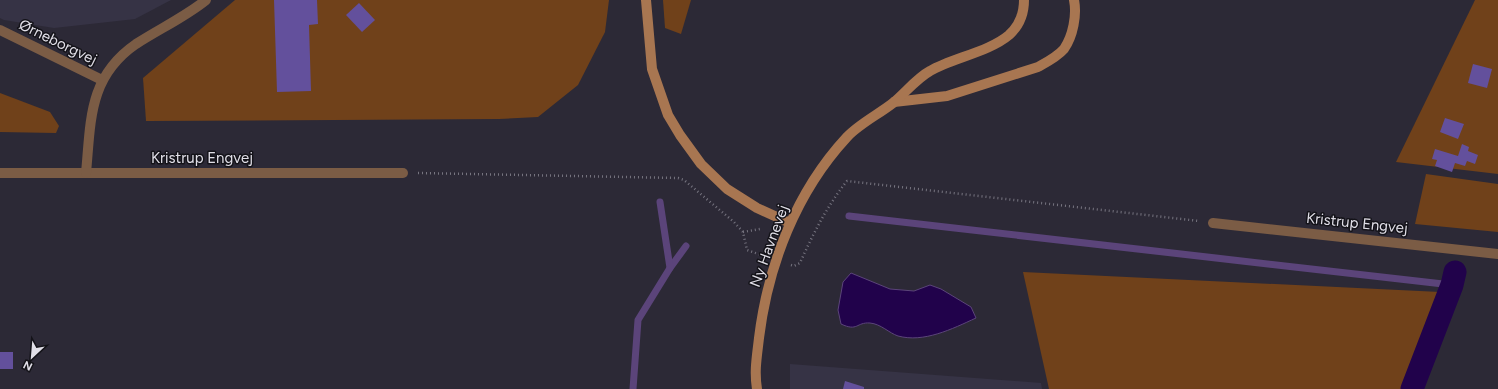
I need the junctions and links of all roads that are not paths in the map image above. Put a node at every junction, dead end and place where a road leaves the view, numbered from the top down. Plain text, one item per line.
1 (206, 0) edge
2 (646, 0) edge
3 (1024, 0) edge
4 (1074, 0) edge
5 (0, 30) edge
6 (102, 80) junction
7 (894, 102) junction
8 (0, 173) edge
9 (86, 173) junction
10 (403, 173) dead end
11 (790, 223) junction
12 (1213, 223) dead end
13 (1498, 254) edge
14 (757, 389) edge

1 - 6 street, Ørneborgvej
2 - 11 street
3 - 7 street, Ny Havnevej
4 - 7 street, Ny Havnevej
5 - 6 street, Ørneborgvej
6 - 9 street, Ørneborgvej
7 - 11 street, Ny Havnevej
8 - 9 street, Kristrup Engvej
9 - 10 street, Kristrup Engvej
11 - 14 street, Ny Havnevej
12 - 13 street, Kristrup Engvej

